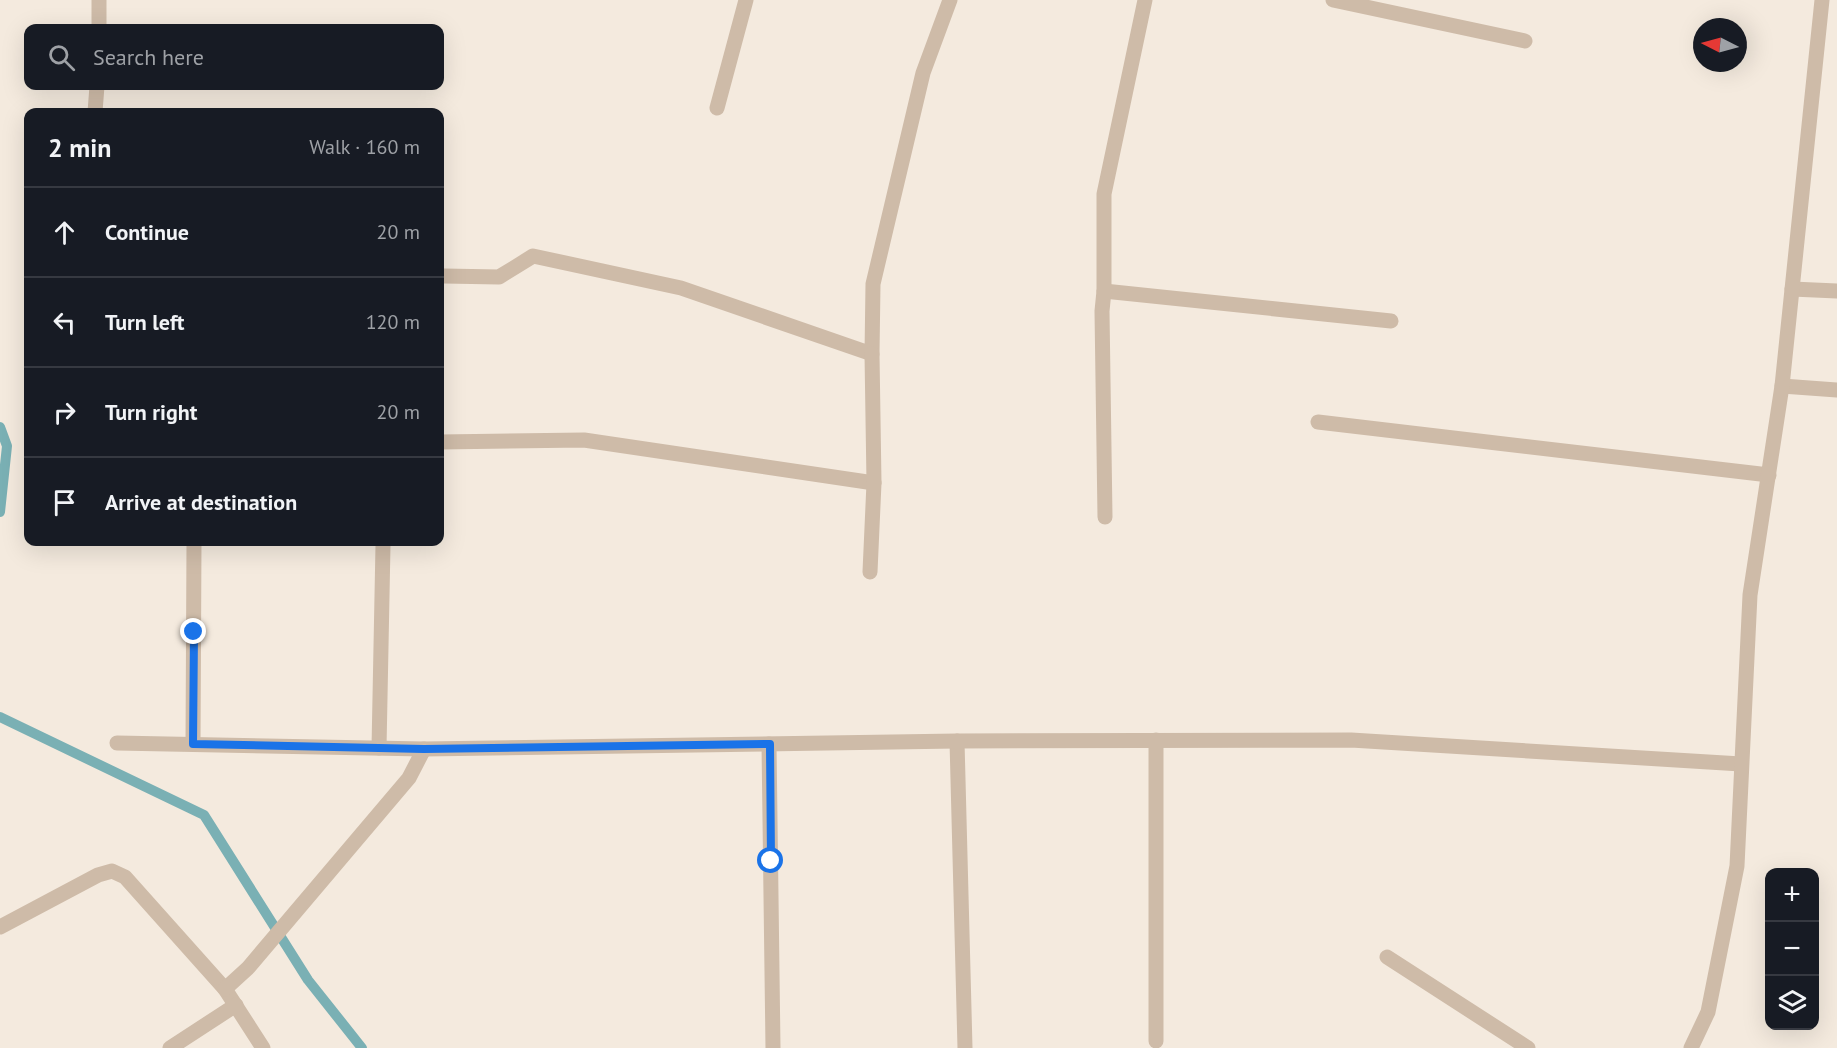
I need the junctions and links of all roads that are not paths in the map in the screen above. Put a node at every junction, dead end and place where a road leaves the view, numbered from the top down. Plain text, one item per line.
1 (99, 0) edge
2 (746, 0) edge
3 (950, 0) edge
4 (1145, 0) edge
5 (1333, 0) edge
6 (1821, 0) edge
7 (1366, 3) edge
8 (99, 24) edge
9 (1525, 41) dead end
10 (96, 90) edge
11 (95, 108) edge
12 (717, 108) dead end
13 (444, 276) dead end
14 (1792, 289) junction
15 (1104, 291) junction
16 (1837, 291) edge
17 (1391, 321) dead end
18 (872, 354) junction
19 (1782, 386) junction
20 (1837, 390) edge
21 (1318, 423) dead end
22 (444, 442) edge
23 (1769, 475) junction
24 (874, 483) junction
25 (1105, 518) dead end
26 (194, 546) edge
27 (383, 546) edge
28 (870, 572) dead end
29 (1156, 740) junction
30 (957, 741) junction
31 (117, 743) dead end
32 (193, 744) junction
33 (770, 744) junction
34 (379, 748) junction
35 (424, 749) junction
36 (1741, 764) junction
37 (0, 927) edge
38 (1387, 957) dead end
39 (225, 988) junction
40 (236, 1005) junction
41 (1156, 1041) dead end
42 (170, 1048) edge
43 (263, 1048) edge
44 (773, 1048) edge
45 (965, 1048) edge
46 (1528, 1048) edge
47 (1691, 1048) edge

1 - 8 street
2 - 12 street
3 - 18 street
4 - 15 street
5 - 7 street
6 - 14 street
7 - 9 street
10 - 11 street
13 - 18 street
14 - 16 street
14 - 19 street
15 - 17 street
15 - 25 street
18 - 24 street
19 - 20 street
19 - 23 street
21 - 23 street
22 - 24 street
23 - 36 street
24 - 28 street
26 - 32 street
27 - 34 street
29 - 30 street
29 - 36 street
29 - 41 street
30 - 33 street
30 - 45 street
31 - 32 street
32 - 34 street
33 - 35 street
33 - 44 street
34 - 35 street
35 - 39 street
36 - 47 street
37 - 39 street
38 - 46 street
39 - 40 street
40 - 42 street
40 - 43 street

